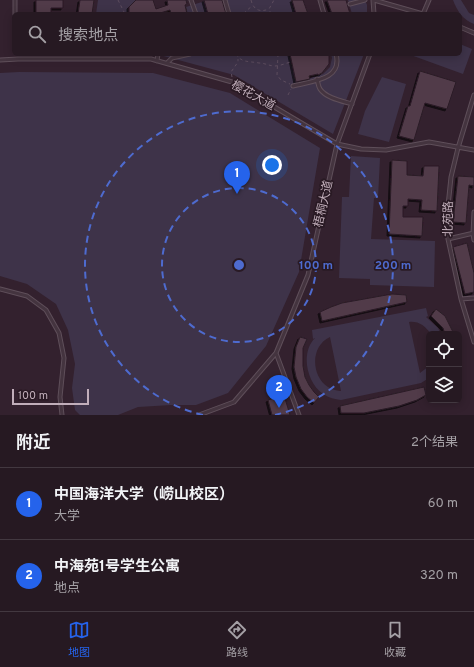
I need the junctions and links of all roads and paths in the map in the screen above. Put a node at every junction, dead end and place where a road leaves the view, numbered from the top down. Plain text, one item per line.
1 (14, 0) edge
2 (118, 0) edge
3 (191, 0) edge
4 (225, 0) edge
5 (251, 0) edge
6 (274, 0) edge
7 (320, 0) edge
8 (365, 0) edge
9 (374, 0) edge
10 (429, 0) edge
11 (350, 4) dead end
12 (252, 6) junction
13 (269, 9) junction
14 (15, 12) edge
15 (124, 12) edge
16 (195, 12) edge
17 (228, 12) edge
18 (246, 12) edge
19 (270, 12) edge
20 (323, 12) edge
21 (374, 12) edge
22 (416, 12) edge
23 (424, 12) edge
24 (462, 28) edge
25 (474, 32) edge
26 (17, 56) edge
27 (117, 56) edge
28 (158, 56) edge
29 (181, 56) edge
30 (278, 56) edge
31 (337, 56) edge
32 (369, 56) edge
33 (172, 58) joint
34 (238, 58) joint
35 (18, 59) junction
36 (116, 59) junction
37 (0, 60) edge
38 (157, 61) junction
39 (291, 62) dead end
40 (167, 64) junction
41 (277, 66) junction
42 (317, 79) junction
43 (232, 82) junction
44 (293, 86) junction
45 (288, 95) dead end
46 (474, 95) edge
47 (352, 104) junction
48 (338, 144) junction
49 (458, 148) junction
50 (474, 150) edge
51 (474, 212) edge
52 (473, 234) edge
53 (448, 239) junction
54 (474, 240) edge
55 (0, 289) edge
56 (474, 298) edge
57 (461, 299) junction
58 (474, 342) edge
59 (276, 353) junction
60 (62, 415) edge
61 (199, 415) edge
62 (299, 415) edge

1 - 14 lane
2 - 15 path
3 - 16 lane
4 - 17 lane
5 - 12 path
6 - 13 path
7 - 20 lane
8 - 11 lane
9 - 21 lane
9 - 22 lane
10 - 23 lane
12 - 13 path
12 - 18 path
13 - 19 path
24 - 25 lane
26 - 35 lane
27 - 36 lane
28 - 38 lane
29 - 33 lane
30 - 41 path
31 - 42 lane
32 - 47 lane, 梧桐大道
33 - 40 lane
34 - 41 path
34 - 43 path
35 - 36 lane, 樱花大道
35 - 37 lane, 樱花大道
36 - 38 lane, 樱花大道
38 - 40 lane, 樱花大道
39 - 41 path
40 - 43 lane, 樱花大道
41 - 44 path
42 - 44 lane
42 - 47 lane
43 - 48 lane, 樱花大道
44 - 45 path
46 - 49 lane, 北苑路
47 - 48 lane, 梧桐大道
48 - 49 lane, 樱花大道
48 - 59 lane, 梧桐大道
49 - 50 lane, 樱花大道
49 - 53 lane, 北苑路
51 - 52 lane
52 - 53 lane
52 - 54 lane
53 - 57 lane, 北苑路
55 - 60 lane
56 - 57 lane
57 - 58 lane, 北苑路
59 - 61 lane, 梧桐大道
59 - 62 lane

